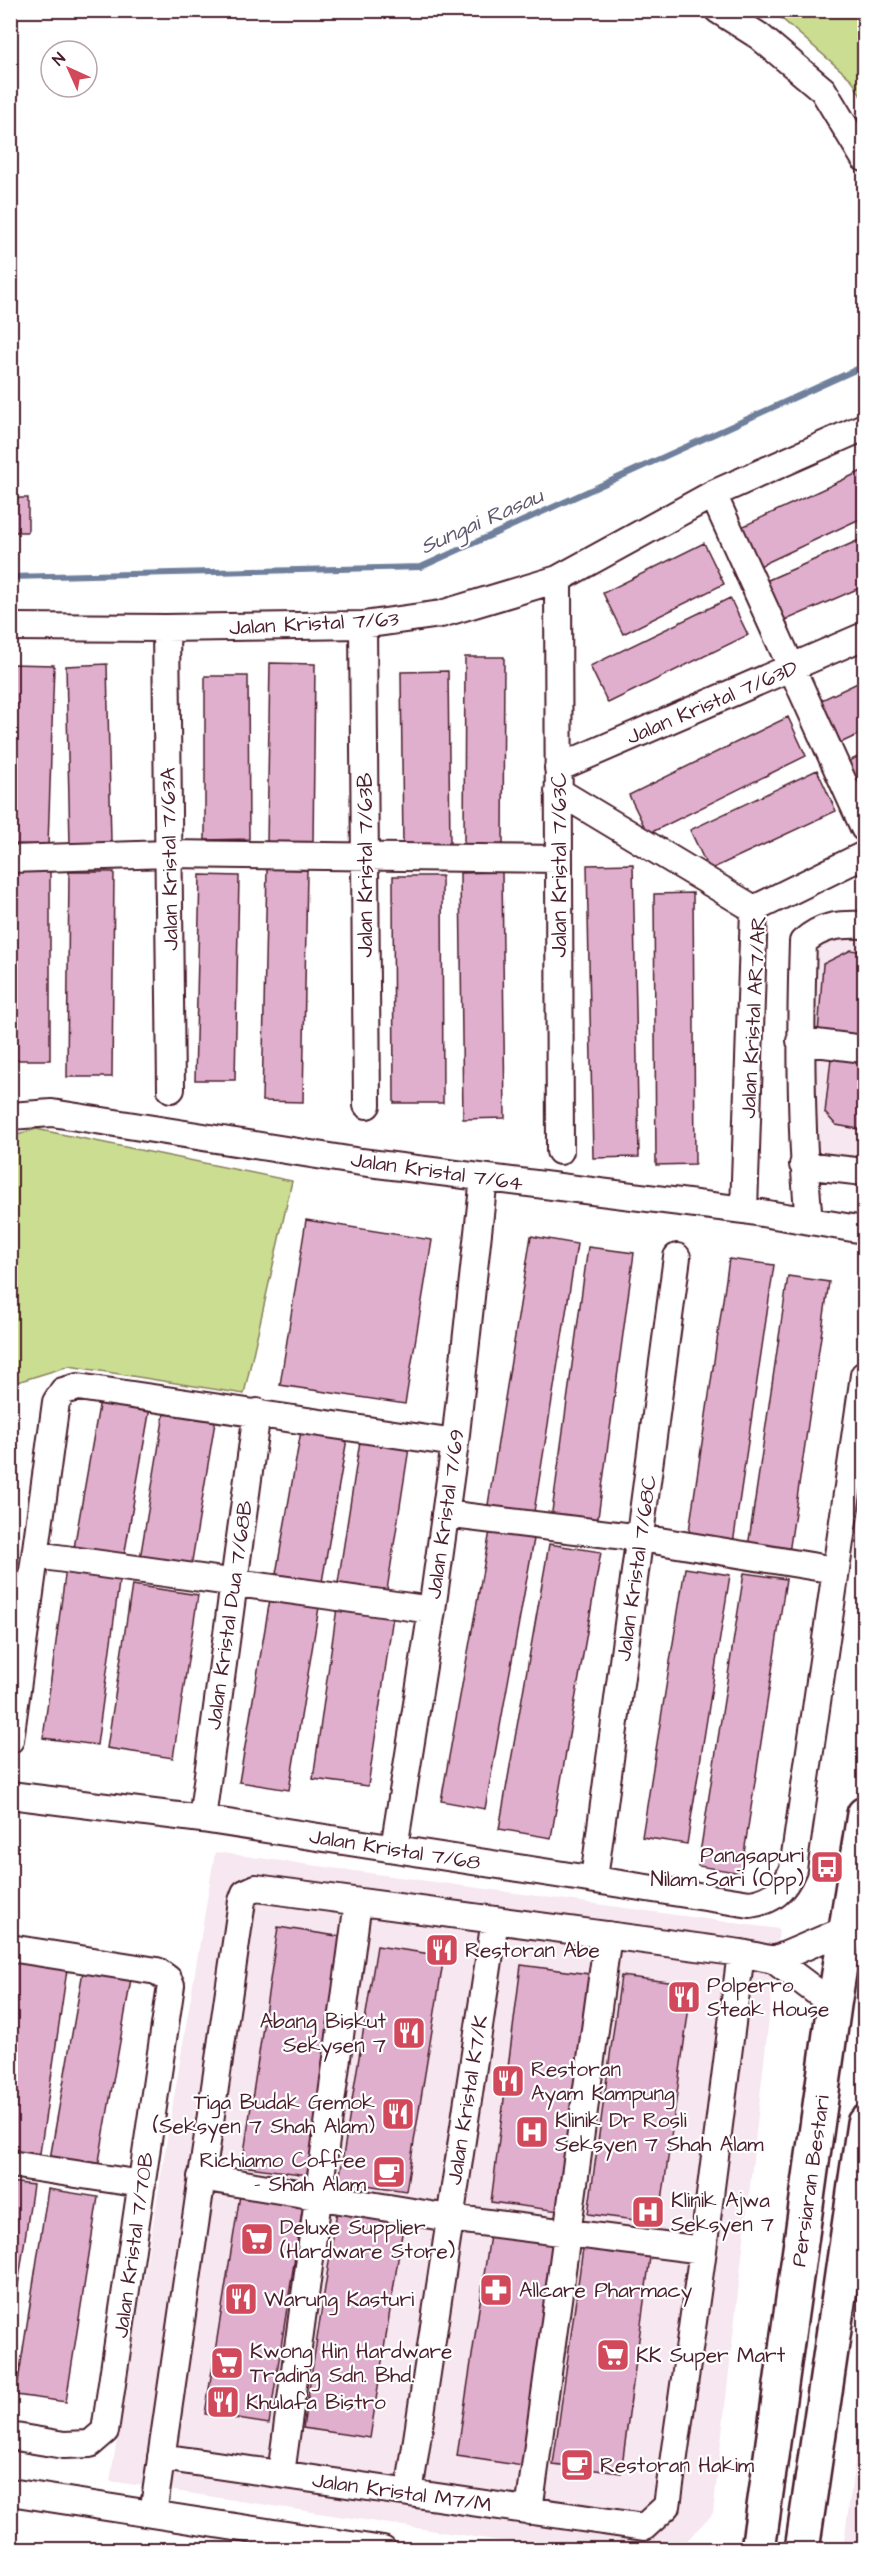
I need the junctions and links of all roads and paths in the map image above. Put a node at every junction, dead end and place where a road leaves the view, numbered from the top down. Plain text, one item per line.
1 (718, 10) edge
2 (864, 158) edge
3 (864, 427) edge
4 (713, 494) junction
5 (558, 579) junction
6 (363, 625) junction
7 (10, 627) edge
8 (166, 628) junction
9 (864, 636) edge
10 (792, 668) junction
11 (558, 780) junction
12 (864, 828) edge
13 (169, 854) junction
14 (864, 855) edge
15 (366, 858) junction
16 (10, 859) edge
17 (559, 859) junction
18 (754, 909) junction
19 (864, 925) edge
20 (800, 1041) junction
21 (864, 1049) edge
22 (171, 1089) dead end
23 (367, 1105) dead end
24 (10, 1116) edge
25 (560, 1151) dead end
26 (803, 1165) junction
27 (864, 1172) edge
28 (484, 1178) junction
29 (744, 1210) junction
30 (809, 1221) junction
31 (864, 1230) edge
32 (677, 1257) dead end
33 (864, 1375) edge
34 (257, 1412) junction
35 (455, 1443) junction
36 (445, 1514) junction
37 (641, 1538) junction
38 (36, 1555) junction
39 (835, 1570) junction
40 (233, 1581) junction
41 (432, 1610) junction
42 (10, 1740) edge
43 (10, 1794) edge
44 (864, 1814) edge
45 (202, 1819) junction
46 (394, 1848) junction
47 (594, 1879) junction
48 (358, 1902) junction
49 (495, 1920) junction
50 (847, 1929) junction
51 (608, 1935) junction
52 (10, 1948) edge
53 (741, 1953) junction
54 (774, 1960) junction
55 (834, 2005) junction
56 (864, 2135) edge
57 (10, 2164) edge
58 (201, 2177) junction
59 (142, 2184) junction
60 (317, 2197) junction
61 (449, 2218) junction
62 (864, 2221) edge
63 (568, 2233) junction
64 (703, 2250) junction
65 (843, 2268) junction
66 (779, 2405) junction
67 (10, 2436) edge
68 (161, 2457) junction
69 (281, 2475) junction
70 (10, 2492) edge
71 (409, 2493) junction
72 (529, 2511) junction
73 (153, 2514) junction
74 (757, 2548) edge
75 (383, 2550) edge
76 (802, 2550) edge

1 - 2 street
3 - 4 street, Jalan Kristal 7/63
4 - 5 street, Jalan Kristal 7/63
4 - 10 street
5 - 6 street, Jalan Kristal 7/63
5 - 11 street, Jalan Kristal 7/63C
6 - 8 street, Jalan Kristal 7/63
6 - 15 street, Jalan Kristal 7/63B
7 - 8 street, Jalan Kristal 7/63
8 - 13 street, Jalan Kristal 7/63A
9 - 10 street, Jalan Kristal 7/63D
10 - 11 street, Jalan Kristal 7/63D
10 - 12 street
11 - 17 street, Jalan Kristal 7/63C
11 - 18 street
13 - 15 street
13 - 16 street
13 - 22 street, Jalan Kristal 7/63A
14 - 18 street, Jalan Kristal AR7/AR
15 - 17 street
15 - 23 street, Jalan Kristal 7/63B
17 - 25 street, Jalan Kristal 7/63C
18 - 29 street, Jalan Kristal AR7/AR
19 - 20 street
20 - 21 street
20 - 26 street
24 - 28 street, Jalan Kristal 7/64
26 - 27 street
26 - 30 street
28 - 29 street, Jalan Kristal 7/64
28 - 35 street, Jalan Kristal 7/69
29 - 30 street, Jalan Kristal 7/64
30 - 31 street, Jalan Kristal 7/64
32 - 37 street, Jalan Kristal 7/68C
33 - 39 street
34 - 35 street
34 - 38 street
34 - 40 street, Jalan Kristal Dua 7/68B
35 - 36 street, Jalan Kristal 7/69
36 - 37 street
36 - 41 street, Jalan Kristal 7/69
37 - 39 street
37 - 47 street, Jalan Kristal 7/68C
38 - 40 street
38 - 42 street
39 - 47 street, Jalan Kristal 7/68
40 - 41 street
40 - 45 street, Jalan Kristal Dua 7/68B
41 - 46 street, Jalan Kristal 7/69
43 - 45 street, Jalan Kristal 7/68
44 - 50 main road, Persiaran Bestari
45 - 46 street, Jalan Kristal 7/68
46 - 47 street, Jalan Kristal 7/68
48 - 49 street
48 - 58 street
48 - 60 street
49 - 51 street
49 - 61 street, Jalan Kristal K7/K
50 - 54 street
50 - 55 main road, Persiaran Bestari
51 - 53 street
51 - 63 street
52 - 59 street, Jalan Kristal 7/70B
53 - 54 street
53 - 64 street
54 - 55 street
55 - 66 main road, Persiaran Bestari
56 - 65 main road
56 - 66 main road
57 - 59 street
58 - 60 street
58 - 68 street
59 - 67 street, Jalan Kristal 7/70B
60 - 61 street
60 - 69 street
61 - 63 street
61 - 71 street, Jalan Kristal K7/K
62 - 65 main road
63 - 64 street
63 - 72 street
64 - 72 street, Jalan Kristal M7/M
65 - 76 main road
66 - 74 main road, Persiaran Bestari
68 - 69 street, Jalan Kristal M7/M
68 - 73 street
69 - 71 street, Jalan Kristal M7/M
70 - 73 street
71 - 72 street, Jalan Kristal M7/M
73 - 75 street

